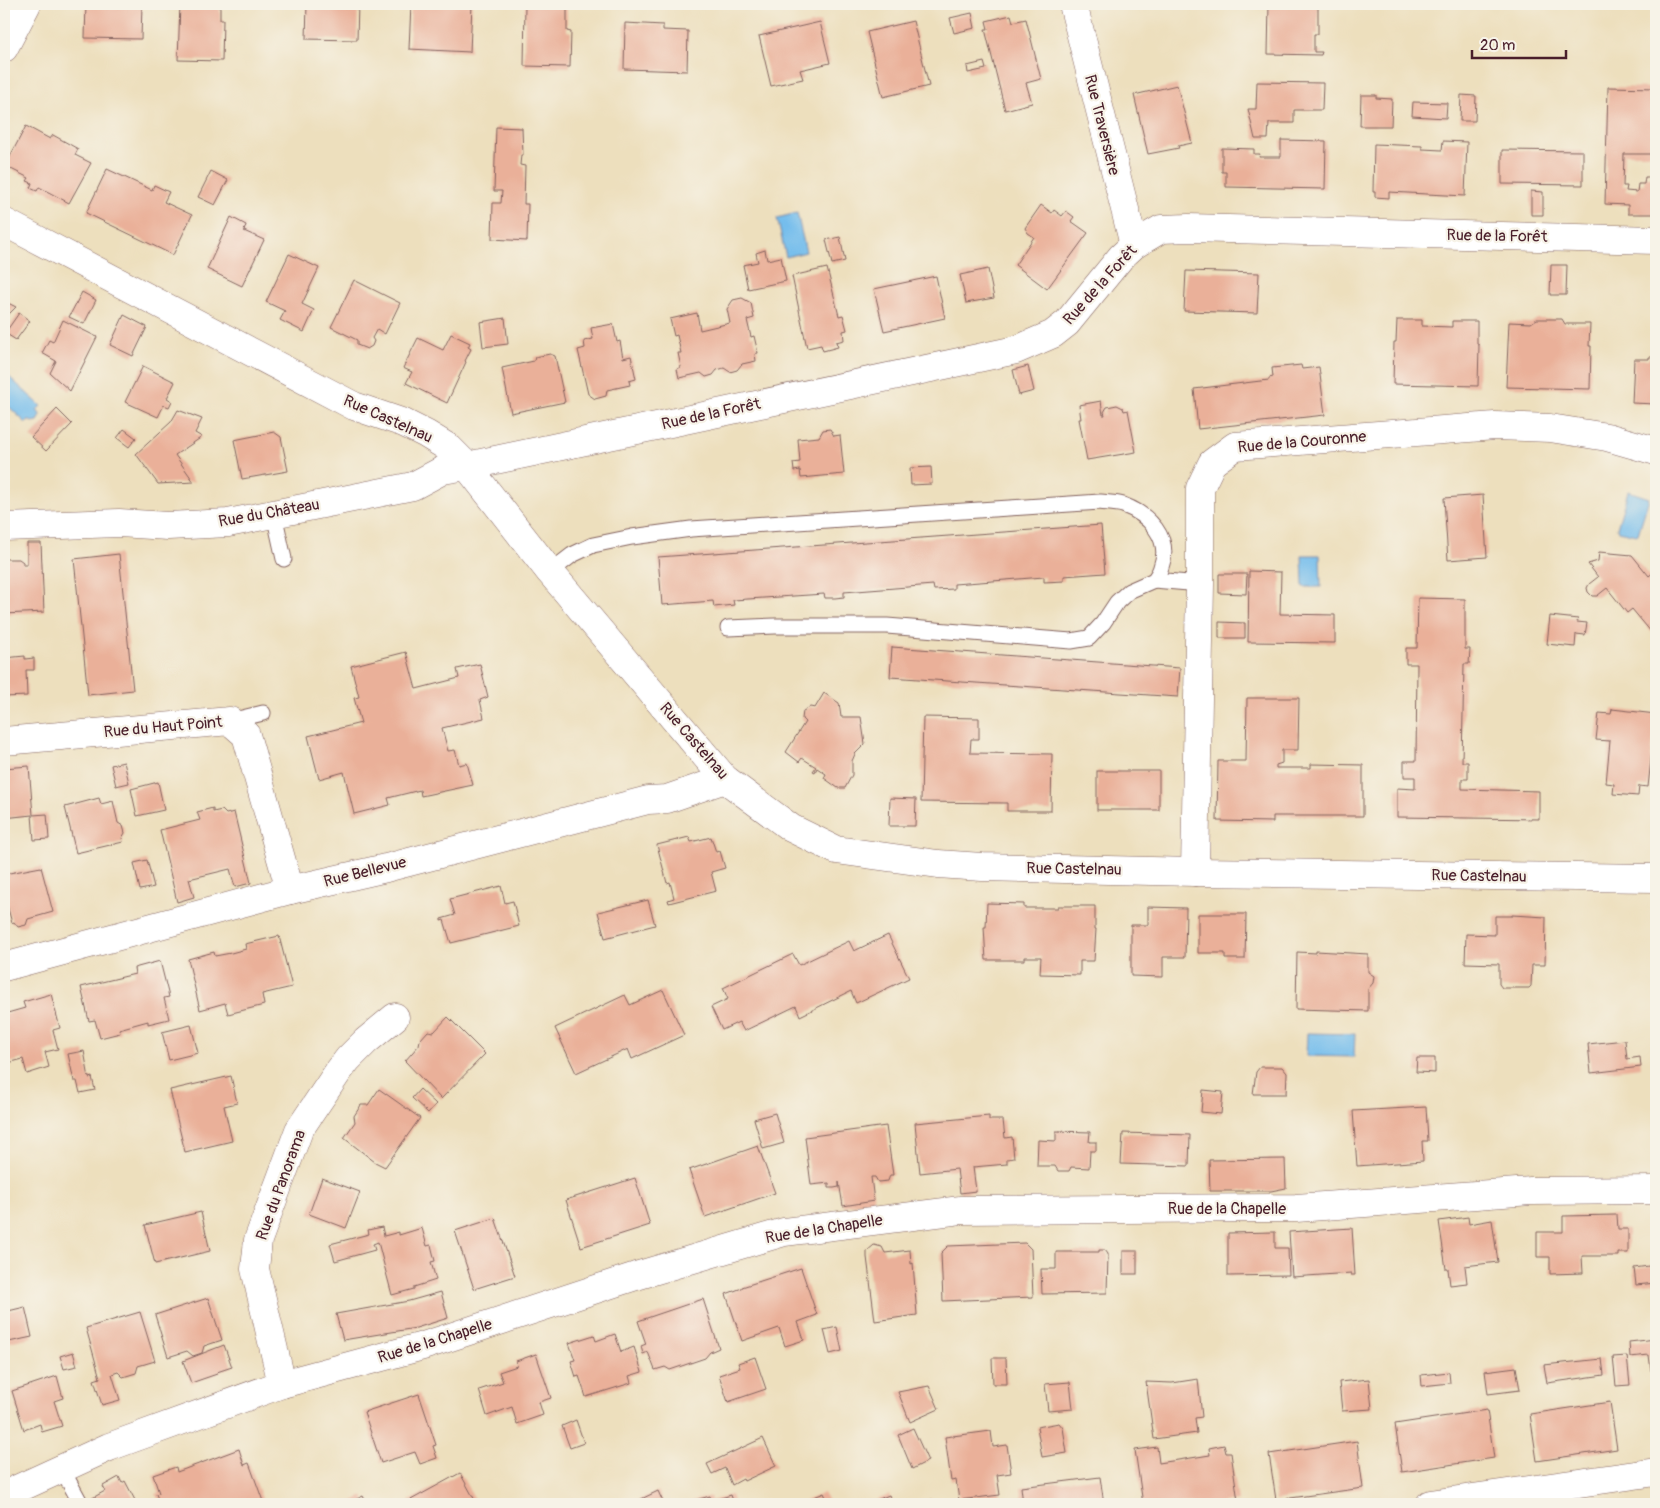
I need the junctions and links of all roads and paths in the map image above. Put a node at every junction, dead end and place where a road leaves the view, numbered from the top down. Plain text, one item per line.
1 (27, 4) edge
2 (1072, 4) edge
3 (4, 48) edge
4 (4, 222) edge
5 (1656, 240) edge
6 (1134, 245) junction
7 (1656, 451) edge
8 (467, 466) junction
9 (274, 514) junction
10 (4, 527) edge
11 (284, 558) dead end
12 (550, 572) junction
13 (1154, 580) junction
14 (1200, 584) junction
15 (728, 628) dead end
16 (263, 713) dead end
17 (230, 721) junction
18 (4, 741) edge
19 (725, 779) junction
20 (1195, 872) junction
21 (1656, 878) edge
22 (290, 890) junction
23 (4, 967) edge
24 (395, 1017) dead end
25 (1656, 1190) edge
26 (282, 1384) junction
27 (62, 1469) junction
28 (1656, 1472) edge
29 (4, 1495) edge
30 (81, 1504) edge
31 (1430, 1504) edge

1 - 3 street
2 - 6 street, Rue Traversière
4 - 8 street, Rue Castelnau
5 - 6 street, Rue de la Forêt
6 - 8 street, Rue de la Forêt
7 - 14 street, Rue de la Couronne
8 - 9 street, Rue du Château
8 - 12 street, Rue Castelnau
9 - 10 street, Rue du Château
9 - 11 lane
12 - 13 lane
12 - 19 street, Rue Castelnau
13 - 14 lane
13 - 15 lane
14 - 20 street, Rue de la Couronne
16 - 17 lane
17 - 18 street, Rue du Haut Point
17 - 22 street, Rue du Haut Point
19 - 20 street, Rue Castelnau
19 - 22 street, Rue Bellevue
20 - 21 street, Rue Castelnau
22 - 23 street, Rue Bellevue
24 - 26 street, Rue du Panorama
25 - 26 street, Rue de la Chapelle
26 - 27 street, Rue de la Chapelle
27 - 29 street, Rue de la Chapelle
27 - 30 lane
28 - 31 street

